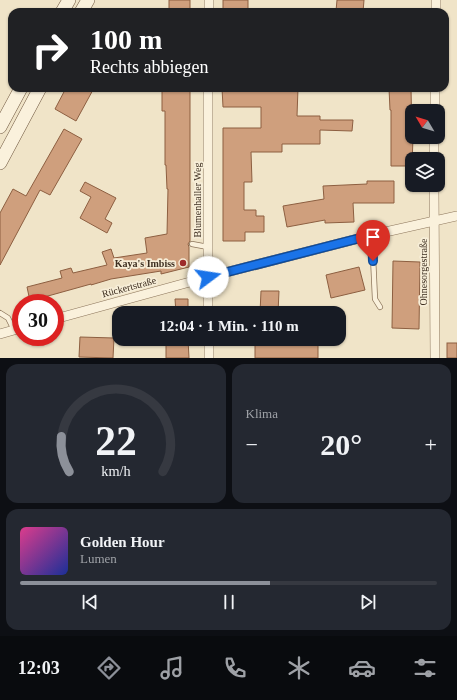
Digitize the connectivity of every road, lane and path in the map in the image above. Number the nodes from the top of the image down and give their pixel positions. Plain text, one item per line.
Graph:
1 (19, 92) edge
2 (38, 92) edge
3 (208, 92) edge
4 (435, 92) edge
5 (435, 104) edge
6 (0, 127) edge
7 (0, 163) edge
8 (434, 192) edge
9 (457, 216) edge
10 (434, 220) junction
11 (372, 235) junction
12 (192, 244) dead end
13 (208, 247) junction
14 (208, 277) junction
15 (208, 306) edge
16 (380, 307) dead end
17 (0, 313) edge
18 (64, 316) edge
19 (12, 322) edge
20 (12, 331) edge
21 (0, 334) edge
22 (209, 346) edge
23 (209, 358) edge
24 (435, 358) edge

1 - 6 main road
2 - 7 main road
3 - 13 street, Blumenhaller Weg
4 - 5 street
8 - 10 street, Ohnesorgestraße
9 - 10 street, Rückertstraße
10 - 11 street, Rückertstraße
10 - 24 street, Ohnesorgestraße
11 - 14 street, Rückertstraße
11 - 16 lane
12 - 13 lane
13 - 14 street, Blumenhaller Weg
14 - 15 street, Blumenhaller Weg
14 - 18 street, Rückertstraße
17 - 19 lane
20 - 21 street
22 - 23 street

